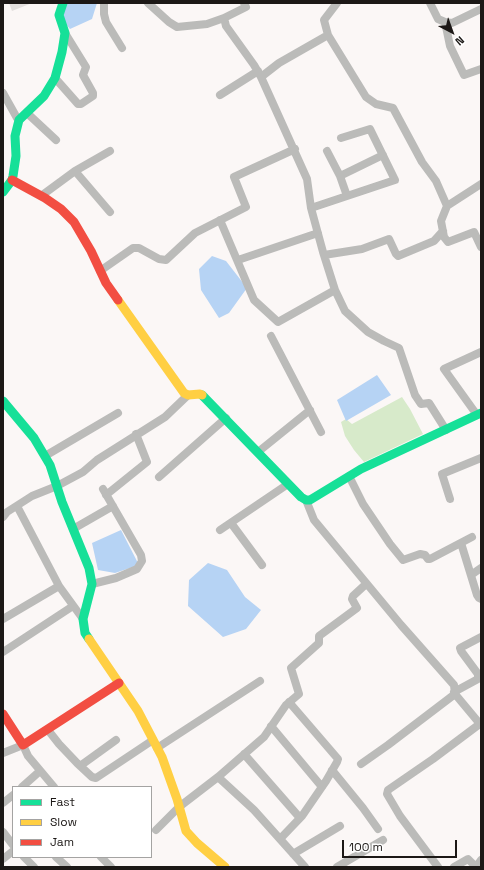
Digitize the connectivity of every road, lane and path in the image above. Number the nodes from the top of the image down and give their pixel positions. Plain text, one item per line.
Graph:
1 (63, 3) edge
2 (104, 3) edge
3 (148, 3) edge
4 (244, 3) edge
5 (337, 3) edge
6 (430, 3) edge
7 (479, 3) edge
8 (481, 8) edge
9 (224, 18) junction
10 (445, 22) junction
11 (65, 33) junction
12 (328, 35) junction
13 (122, 48) dead end
14 (481, 69) edge
15 (259, 74) junction
16 (55, 78) junction
17 (3, 93) edge
18 (220, 95) dead end
19 (27, 113) junction
20 (20, 120) junction
21 (341, 138) dead end
22 (56, 140) dead end
23 (295, 150) junction
24 (110, 151) dead end
25 (327, 151) dead end
26 (383, 155) junction
27 (76, 171) junction
28 (340, 176) junction
29 (12, 180) junction
30 (481, 184) edge
31 (3, 192) edge
32 (42, 196) junction
33 (347, 196) junction
34 (447, 206) junction
35 (311, 208) junction
36 (110, 212) dead end
37 (220, 220) junction
38 (443, 231) junction
39 (318, 232) junction
40 (481, 247) edge
41 (324, 255) junction
42 (238, 260) junction
43 (100, 271) junction
44 (335, 290) junction
45 (271, 336) dead end
46 (481, 352) edge
47 (188, 395) junction
48 (3, 401) edge
49 (310, 410) junction
50 (118, 414) dead end
51 (480, 414) edge
52 (226, 418) junction
53 (446, 430) junction
54 (321, 432) dead end
55 (136, 434) junction
56 (258, 452) junction
57 (45, 456) junction
58 (481, 458) edge
59 (349, 476) junction
60 (159, 477) dead end
61 (288, 484) junction
62 (57, 486) junction
63 (450, 499) dead end
64 (306, 500) junction
65 (17, 506) junction
66 (113, 506) junction
67 (3, 517) edge
68 (231, 523) junction
69 (73, 529) junction
70 (220, 530) dead end
71 (472, 537) dead end
72 (461, 543) junction
73 (262, 565) dead end
74 (481, 568) edge
75 (471, 575) junction
76 (92, 584) junction
77 (366, 584) junction
78 (59, 586) junction
79 (481, 599) edge
80 (73, 606) junction
81 (3, 619) edge
82 (82, 619) junction
83 (481, 637) edge
84 (3, 652) edge
85 (260, 681) dead end
86 (119, 683) junction
87 (454, 693) junction
88 (289, 702) junction
89 (3, 714) edge
90 (481, 724) edge
91 (271, 726) junction
92 (48, 730) junction
93 (116, 740) dead end
94 (155, 744) junction
95 (24, 745) junction
96 (3, 753) edge
97 (244, 754) junction
98 (361, 764) dead end
99 (80, 766) junction
100 (332, 770) junction
101 (40, 771) junction
102 (218, 777) junction
103 (23, 786) edge
104 (53, 786) edge
105 (322, 787) junction
106 (12, 796) edge
107 (3, 803) edge
108 (179, 807) junction
109 (300, 818) junction
110 (340, 826) dead end
111 (378, 829) dead end
112 (156, 830) dead end
113 (3, 832) edge
114 (280, 838) junction
115 (383, 840) dead end
116 (12, 844) edge
117 (12, 852) edge
118 (294, 854) junction
119 (25, 858) edge
120 (57, 858) edge
121 (102, 858) edge
122 (3, 859) edge
123 (481, 860) edge
124 (34, 867) edge
125 (67, 867) edge
126 (111, 867) edge
127 (225, 867) edge
128 (305, 867) edge
129 (337, 867) edge
130 (438, 867) edge
131 (454, 867) edge
132 (476, 867) edge

1 - 11 street
2 - 13 street
3 - 9 street
4 - 9 street
5 - 12 street
6 - 10 street
7 - 8 street
8 - 10 street
9 - 15 street
10 - 14 street
11 - 16 street
11 - 16 street
12 - 15 street
12 - 34 street
15 - 18 street
15 - 23 street
16 - 19 street
17 - 20 street
19 - 20 street
19 - 22 street
20 - 29 street
21 - 26 street
23 - 35 street
23 - 37 street
24 - 27 street
25 - 28 street
26 - 28 street
26 - 33 street
27 - 32 street
27 - 36 street
28 - 33 street
29 - 31 street
29 - 32 street
30 - 34 street
32 - 43 street
33 - 35 street
34 - 38 street
35 - 39 street
37 - 42 street
37 - 43 street
38 - 40 street
38 - 41 street
39 - 41 street
39 - 42 street
41 - 44 street
42 - 44 street
43 - 47 street
44 - 53 street
45 - 49 street
46 - 51 street
47 - 52 street
47 - 55 street
48 - 57 street
49 - 54 street
49 - 56 street
50 - 57 street
51 - 53 street
52 - 56 street
52 - 60 street
53 - 59 street
55 - 62 street
55 - 66 street
56 - 61 street
57 - 62 street
58 - 63 street
59 - 64 street
59 - 72 street
61 - 64 street
61 - 68 street
62 - 65 street
62 - 69 street
64 - 77 street
65 - 67 street
65 - 78 street
66 - 69 street
66 - 76 street
68 - 70 street
68 - 73 street
69 - 76 street
71 - 72 street
72 - 75 street
74 - 75 street
75 - 79 street
76 - 82 street
77 - 87 street
77 - 88 street
78 - 80 street
78 - 81 street
80 - 82 street
80 - 84 street
82 - 86 street
83 - 87 street
85 - 94 street
86 - 92 street
86 - 94 street
87 - 90 street
87 - 98 street
88 - 91 street
88 - 100 street
89 - 95 street
90 - 130 street
91 - 97 street
91 - 105 street
92 - 95 street
92 - 99 street
93 - 99 street
94 - 99 street
94 - 108 street
95 - 96 street
95 - 101 street
97 - 102 street
97 - 109 street
100 - 105 street
100 - 111 street
101 - 103 street
101 - 104 street
102 - 108 street
102 - 114 street
105 - 109 street
106 - 107 street
108 - 112 street
108 - 127 street
109 - 114 street
110 - 118 street
113 - 116 street
114 - 118 street
115 - 129 street
117 - 122 street
118 - 128 street
119 - 124 street
120 - 125 street
121 - 126 street
123 - 132 street
131 - 132 street

